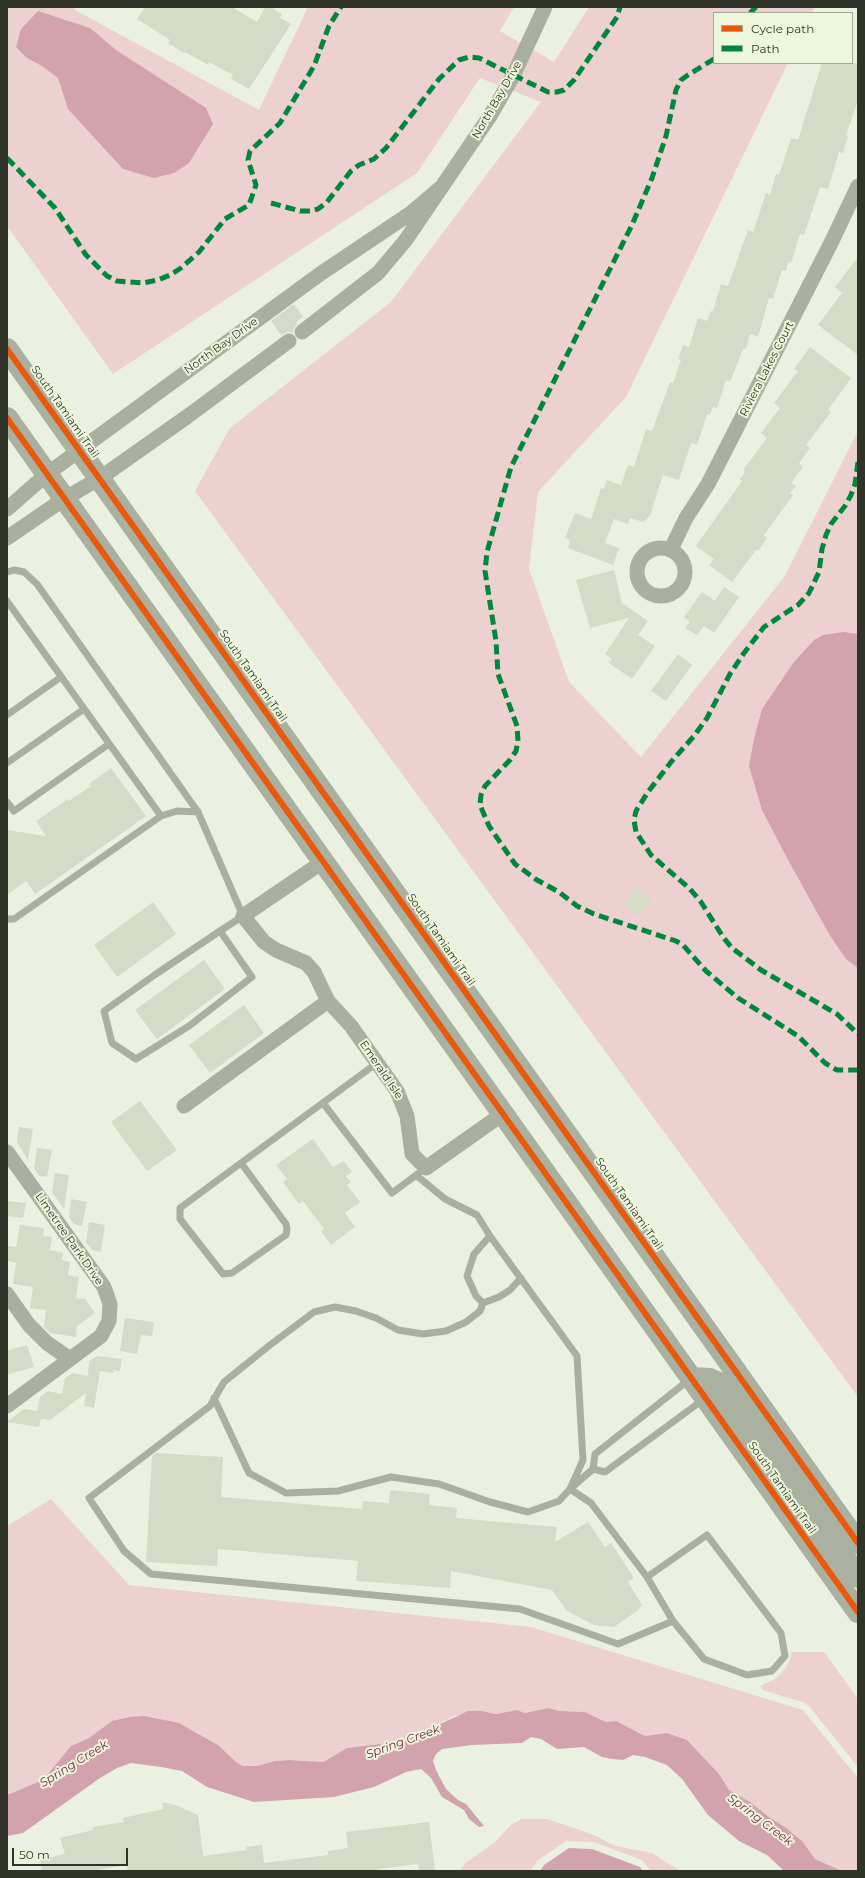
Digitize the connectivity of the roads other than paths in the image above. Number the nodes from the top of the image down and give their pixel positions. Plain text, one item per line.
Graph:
1 (545, 7) edge
2 (858, 186) edge
3 (439, 189) junction
4 (302, 332) dead end
5 (289, 341) dead end
6 (7, 349) edge
7 (7, 418) edge
8 (79, 450) junction
9 (47, 474) junction
10 (100, 478) junction
11 (64, 499) junction
12 (7, 510) edge
13 (7, 538) edge
14 (670, 549) dead end
15 (7, 572) edge
16 (7, 601) edge
17 (61, 676) junction
18 (84, 709) junction
19 (7, 715) edge
20 (109, 744) junction
21 (7, 763) edge
22 (7, 802) edge
23 (198, 812) junction
24 (161, 816) junction
25 (324, 861) junction
26 (243, 916) junction
27 (7, 919) edge
28 (220, 931) junction
29 (328, 1001) junction
30 (377, 1063) junction
31 (323, 1103) junction
32 (184, 1106) dead end
33 (504, 1113) junction
34 (7, 1152) edge
35 (241, 1163) junction
36 (421, 1172) junction
37 (490, 1236) junction
38 (521, 1278) junction
39 (7, 1294) edge
40 (483, 1303) junction
41 (70, 1359) junction
42 (692, 1378) junction
43 (214, 1398) junction
44 (706, 1398) junction
45 (7, 1406) edge
46 (593, 1469) junction
47 (570, 1489) junction
48 (858, 1543) edge
49 (647, 1577) junction
50 (858, 1577) edge
51 (858, 1612) edge
52 (673, 1621) junction

1 - 3 street, North Bay Drive
2 - 14 street, Riviera Lakes Court
3 - 4 street, North Bay Drive
3 - 8 street, North Bay Drive
5 - 10 street
6 - 8 main road, South Tamiami Trail
7 - 9 main road, South Tamiami Trail
8 - 9 street, North Bay Drive
8 - 10 main road, South Tamiami Trail
9 - 11 main road, South Tamiami Trail
9 - 12 street, North Bay Drive
10 - 11 street
10 - 48 main road, South Tamiami Trail
11 - 13 street
11 - 25 main road, South Tamiami Trail
15 - 23 lane
16 - 17 lane
17 - 18 lane
17 - 19 lane
18 - 20 lane
18 - 21 lane
20 - 22 lane
20 - 24 lane
23 - 24 lane
23 - 26 lane
24 - 27 lane
25 - 26 street
25 - 33 main road, South Tamiami Trail
26 - 28 lane
26 - 29 street, Emerald Isle
28 - 28 lane
29 - 30 street, Emerald Isle
29 - 32 street
30 - 31 lane
30 - 36 street, Emerald Isle
31 - 35 lane
31 - 36 lane
33 - 36 street
33 - 42 main road, South Tamiami Trail
34 - 41 street, Limetree Park Drive
35 - 35 lane
36 - 37 lane
37 - 38 lane
37 - 40 lane
38 - 40 lane
38 - 47 lane
39 - 41 street
40 - 43 lane
41 - 45 street, Limetree Park Drive
42 - 44 main road, South Tamiami Trail
42 - 46 lane
42 - 50 main road
43 - 47 lane
43 - 52 lane
44 - 46 lane
44 - 51 main road, South Tamiami Trail
46 - 47 lane
47 - 49 lane
49 - 52 lane
49 - 52 lane

